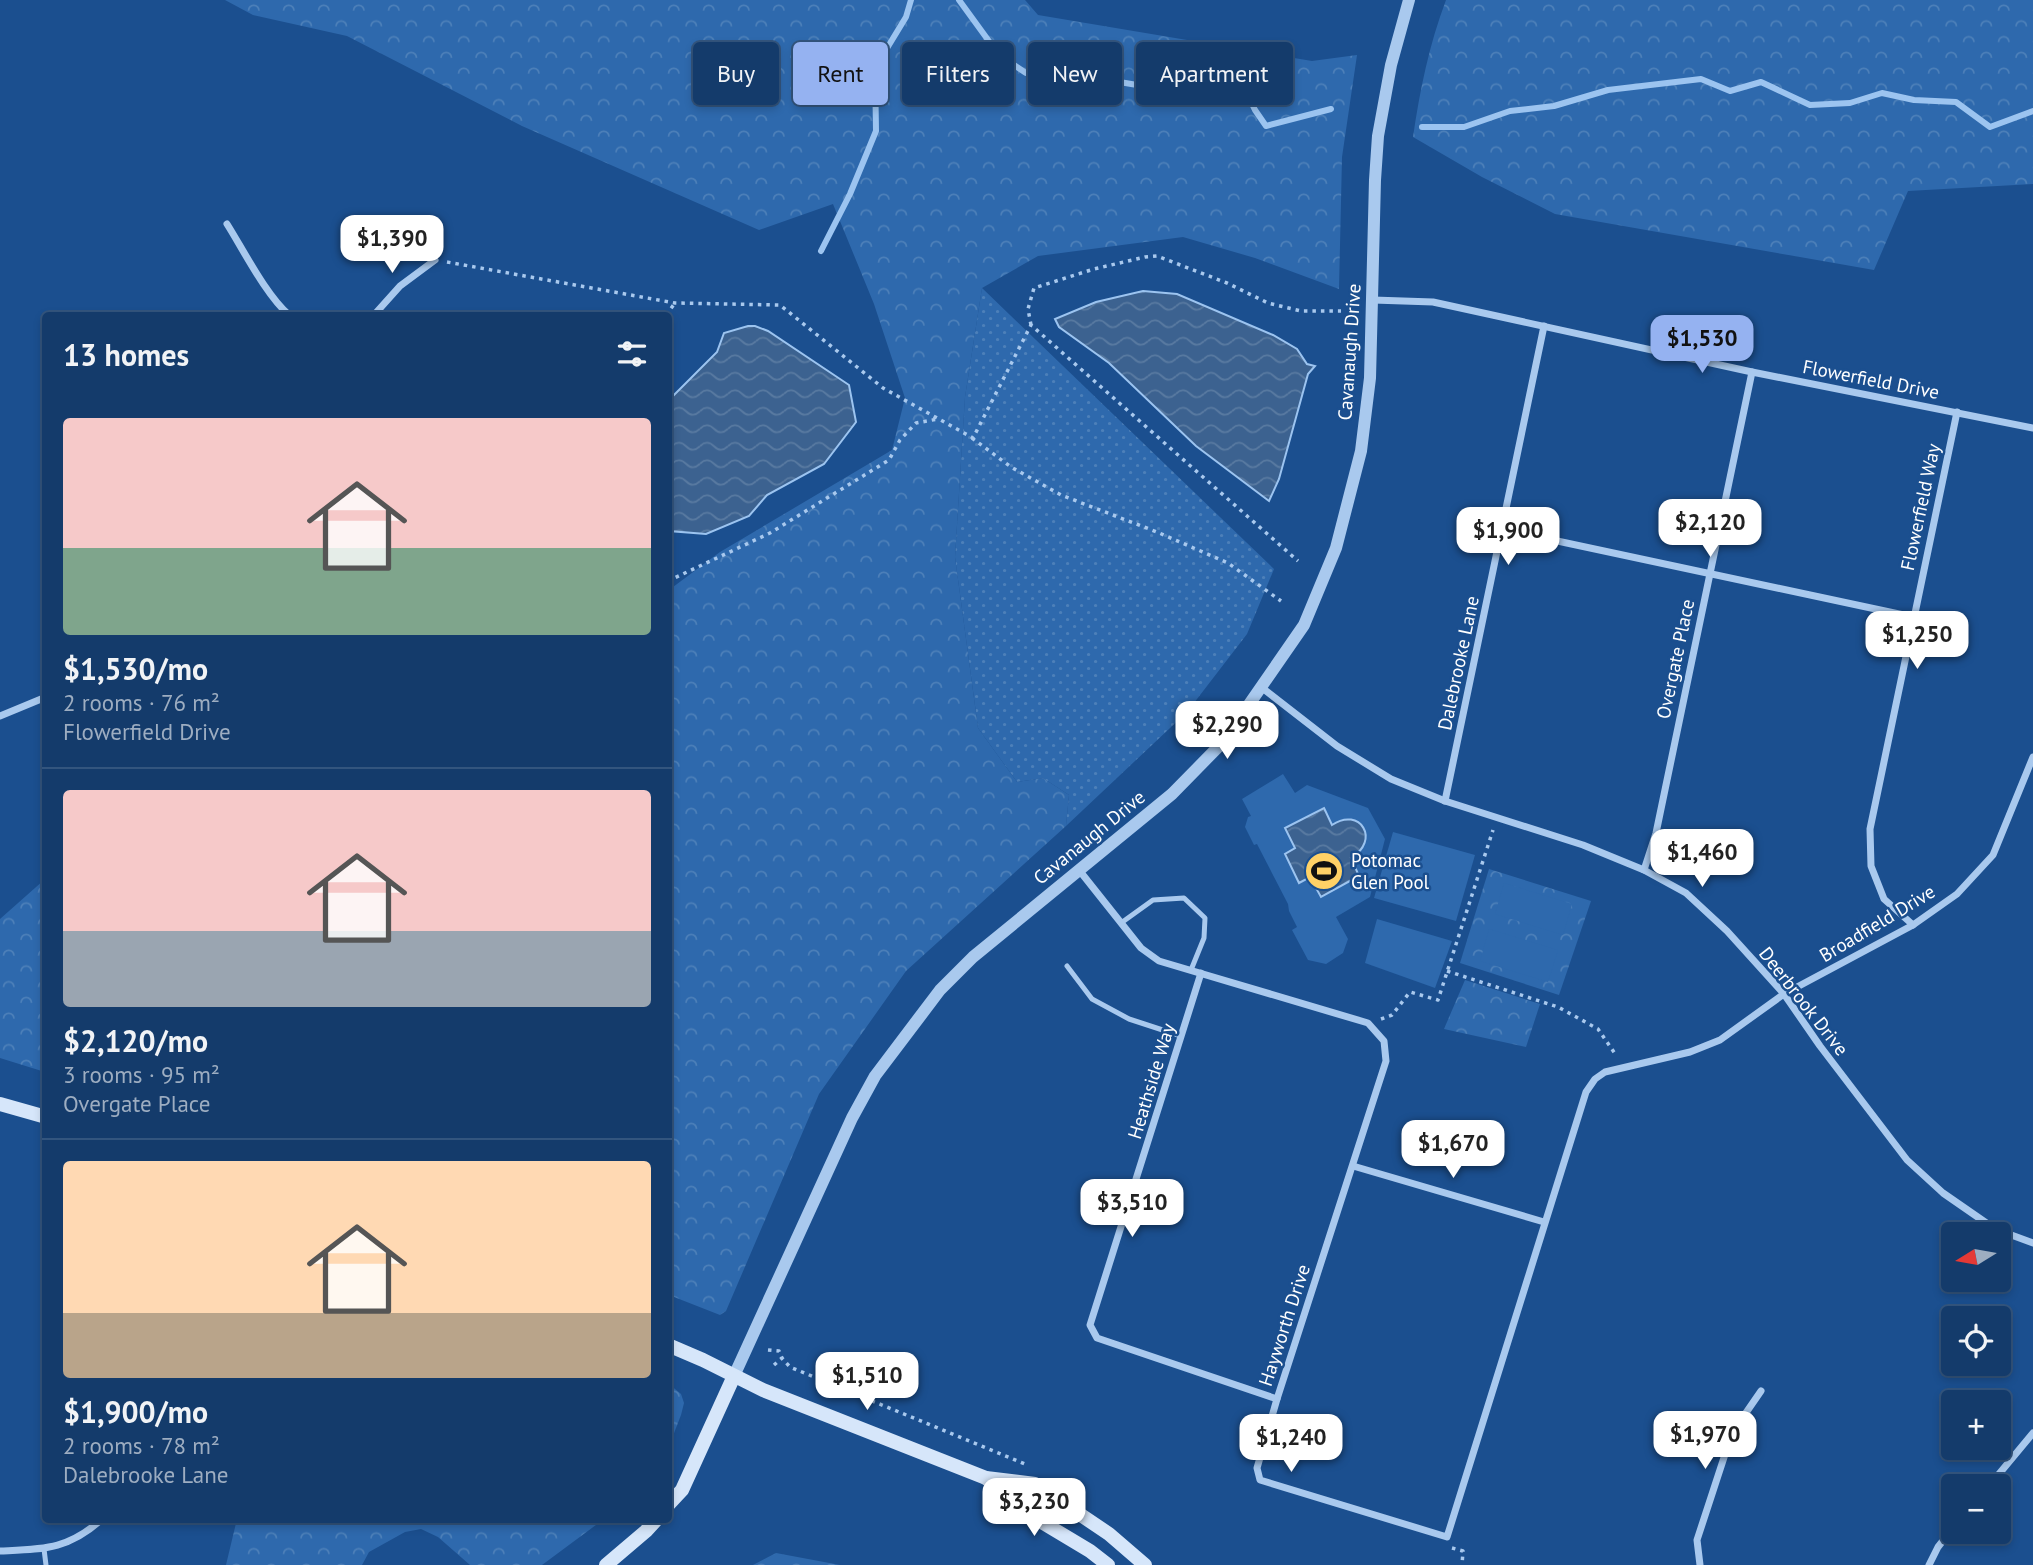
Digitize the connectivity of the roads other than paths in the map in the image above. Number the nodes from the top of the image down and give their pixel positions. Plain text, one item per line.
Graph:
1 (1409, 0) edge
2 (226, 224) dead end
3 (435, 260) road end
4 (1373, 300) junction
5 (286, 312) edge
6 (377, 312) edge
7 (1544, 326) junction
8 (1752, 372) junction
9 (1957, 412) junction
10 (2033, 428) edge
11 (1501, 529) junction
12 (1709, 573) junction
13 (1913, 617) junction
14 (1261, 687) junction
15 (42, 699) edge
16 (0, 716) edge
17 (2033, 757) edge
18 (2031, 768) edge
19 (1446, 801) junction
20 (1079, 870) junction
21 (1644, 870) junction
22 (1121, 923) junction
23 (1913, 925) junction
24 (1068, 966) dead end
25 (1191, 970) junction
26 (1201, 973) junction
27 (1784, 994) junction
28 (1181, 1036) junction
29 (0, 1104) edge
30 (42, 1116) edge
31 (1353, 1166) junction
32 (1544, 1222) junction
33 (2033, 1243) edge
34 (672, 1347) edge
35 (734, 1376) junction
36 (1761, 1391) dead end
37 (1277, 1399) junction
38 (2033, 1433) edge
39 (1999, 1474) edge
40 (986, 1478) junction
41 (672, 1501) edge
42 (97, 1523) edge
43 (653, 1523) edge
44 (1941, 1542) edge
45 (44, 1549) junction
46 (0, 1551) edge
47 (46, 1565) edge
48 (606, 1565) edge
49 (1108, 1565) edge
50 (1145, 1565) edge
51 (1700, 1565) edge
52 (1929, 1565) edge

1 - 4 street, Cavanaugh Drive
2 - 5 street
3 - 6 street
4 - 7 street, Flowerfield Drive
4 - 14 street, Cavanaugh Drive
7 - 8 street, Flowerfield Drive
7 - 11 street, Dalebrooke Lane
8 - 9 street, Flowerfield Drive
8 - 12 street, Overgate Place
9 - 10 street, Flowerfield Drive
9 - 13 street, Flowerfield Way
11 - 12 street
11 - 19 street, Dalebrooke Lane
12 - 13 street
12 - 21 street, Overgate Place
13 - 23 street, Flowerfield Way
14 - 19 street, Deerbrook Drive
14 - 20 street, Cavanaugh Drive
15 - 16 street
17 - 18 street, Broadfield Drive
18 - 23 street, Broadfield Drive
19 - 21 street, Deerbrook Drive
20 - 22 street
20 - 35 street, Cavanaugh Drive
21 - 27 street, Deerbrook Drive
22 - 25 street
22 - 25 lane
23 - 27 street, Broadfield Drive
24 - 28 lane
25 - 26 street
26 - 28 street, Heathside Way
26 - 31 street, Hayworth Drive
27 - 32 street, Hayworth Drive
27 - 33 street, Deerbrook Drive
28 - 37 street, Heathside Way
29 - 30 main road
31 - 32 street
31 - 37 street, Hayworth Drive
32 - 37 street, Hayworth Drive
34 - 35 main road
35 - 40 main road
35 - 41 main road
36 - 51 street
38 - 39 street
40 - 49 main road
40 - 50 main road
42 - 45 street
43 - 48 main road
44 - 52 street
45 - 46 street
45 - 47 lane

